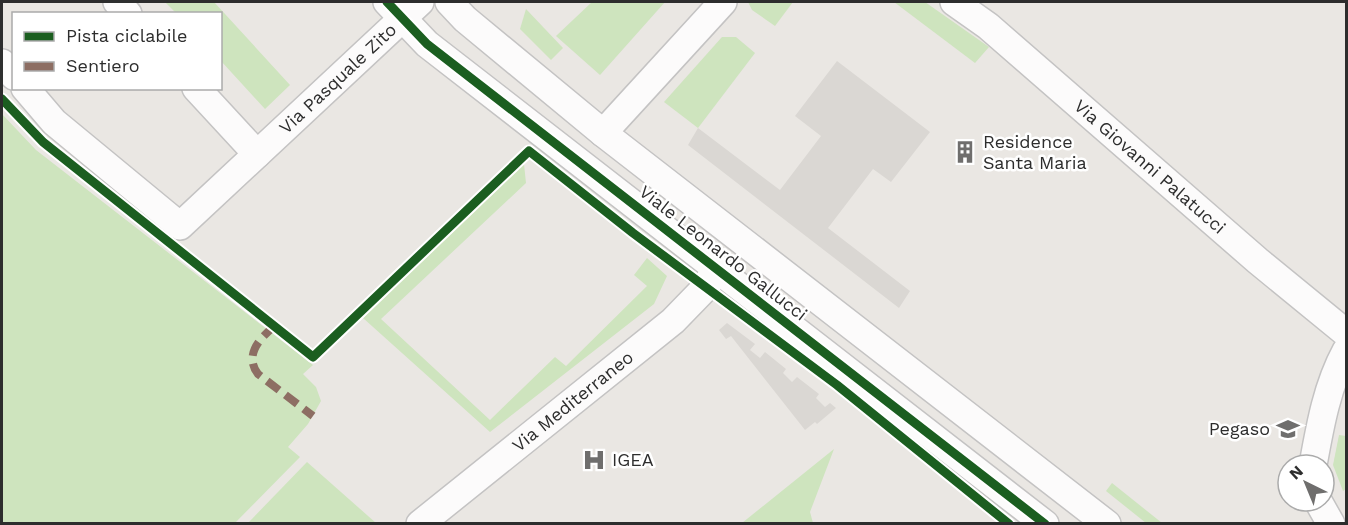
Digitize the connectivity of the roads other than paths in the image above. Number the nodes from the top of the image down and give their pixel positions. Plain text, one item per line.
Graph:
1 (448, 2) edge
2 (723, 2) edge
3 (954, 2) edge
4 (403, 7) edge
5 (27, 90) edge
6 (198, 90) edge
7 (603, 133) junction
8 (257, 154) junction
9 (715, 267) junction
10 (1347, 333) edge
11 (1347, 351) edge
12 (1315, 453) edge
13 (420, 524) edge
14 (1045, 524) edge
15 (1107, 524) edge

1 - 7 street, Viale Leonardo Gallucci
2 - 7 street
3 - 10 street, Via Giovanni Palatucci
4 - 8 street, Via Pasquale Zito
4 - 9 street, Viale Leonardo Gallucci
5 - 8 street, Via Pasquale Zito
6 - 8 street
7 - 15 street, Viale Leonardo Gallucci
9 - 13 street, Via Mediterraneo
9 - 14 street, Viale Leonardo Gallucci
11 - 12 street

